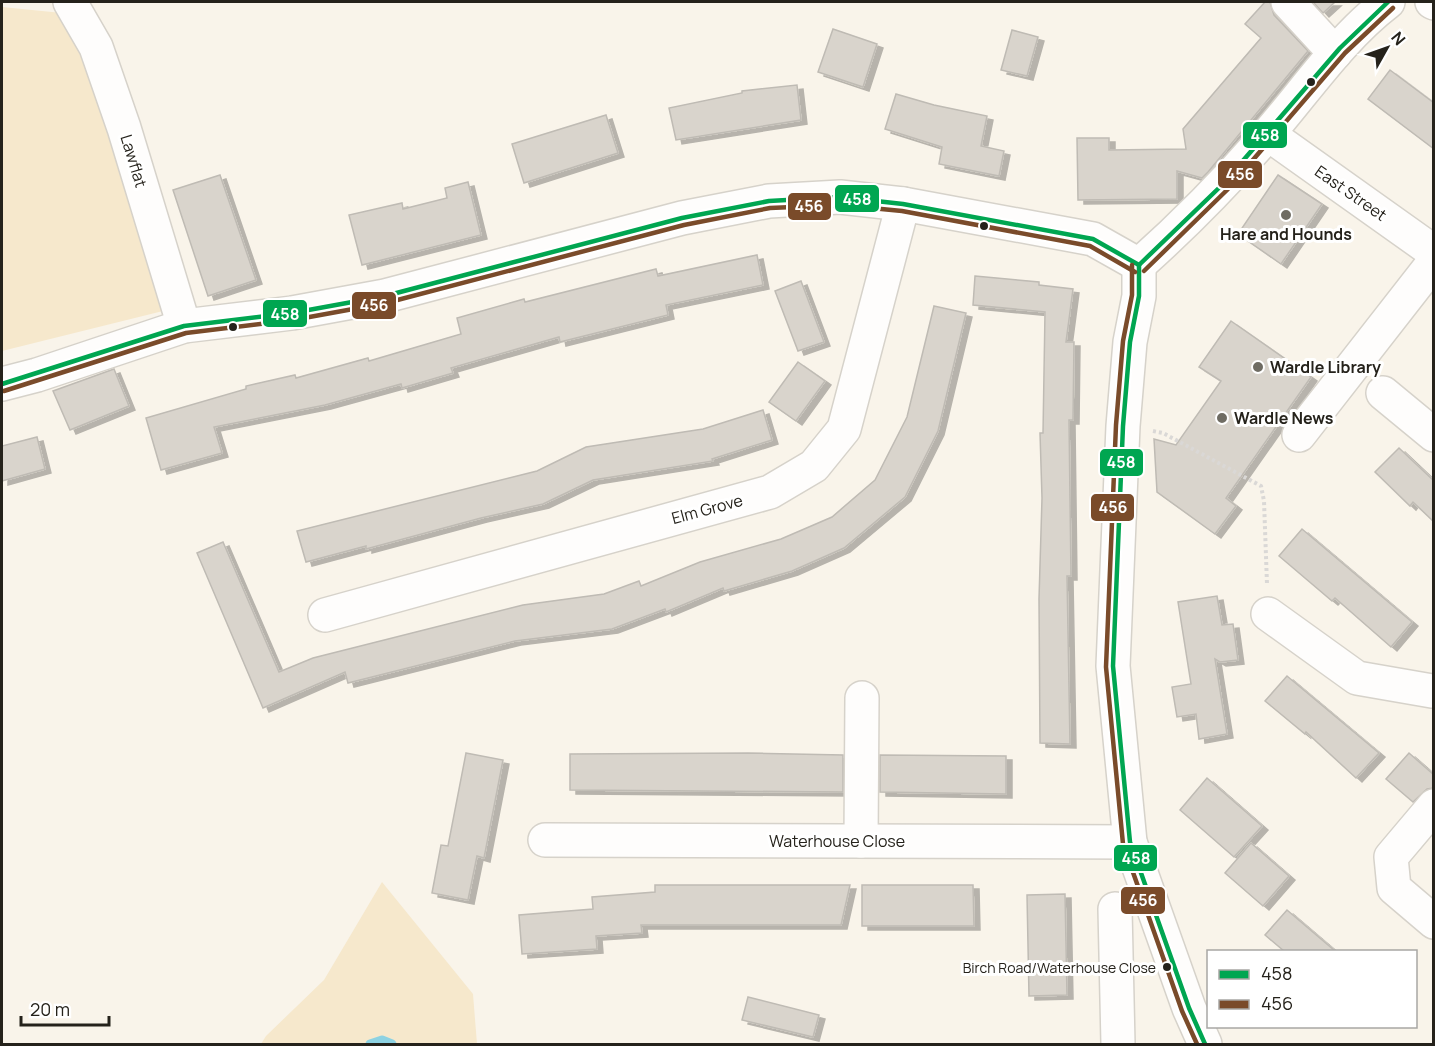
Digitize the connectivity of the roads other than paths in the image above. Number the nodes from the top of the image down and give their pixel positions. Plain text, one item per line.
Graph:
1 (70, 2) edge
2 (1288, 2) edge
3 (1388, 2) edge
4 (1335, 54) junction
5 (1268, 134) junction
6 (903, 204) junction
7 (1434, 252) edge
8 (1434, 262) edge
9 (1139, 265) junction
10 (192, 325) junction
11 (2, 384) edge
12 (1383, 393) dead end
13 (1299, 435) dead end
14 (1434, 435) edge
15 (1268, 614) road end
16 (325, 615) dead end
17 (1433, 691) edge
18 (862, 698) dead end
19 (1434, 806) edge
20 (544, 840) dead end
21 (861, 841) junction
22 (1130, 842) junction
23 (1115, 909) dead end
24 (1434, 922) edge
25 (1118, 1044) edge
26 (1205, 1044) edge

1 - 10 street, Lawflat
2 - 4 street
3 - 4 street
4 - 5 street
5 - 7 street, East Street
5 - 9 street
6 - 9 street
6 - 10 street
6 - 16 street, Elm Grove
8 - 13 street
9 - 22 street
10 - 11 street
12 - 14 street
15 - 17 street
18 - 21 street
19 - 24 street
20 - 21 street, Waterhouse Close
21 - 22 street, Waterhouse Close
22 - 26 street
23 - 25 street

